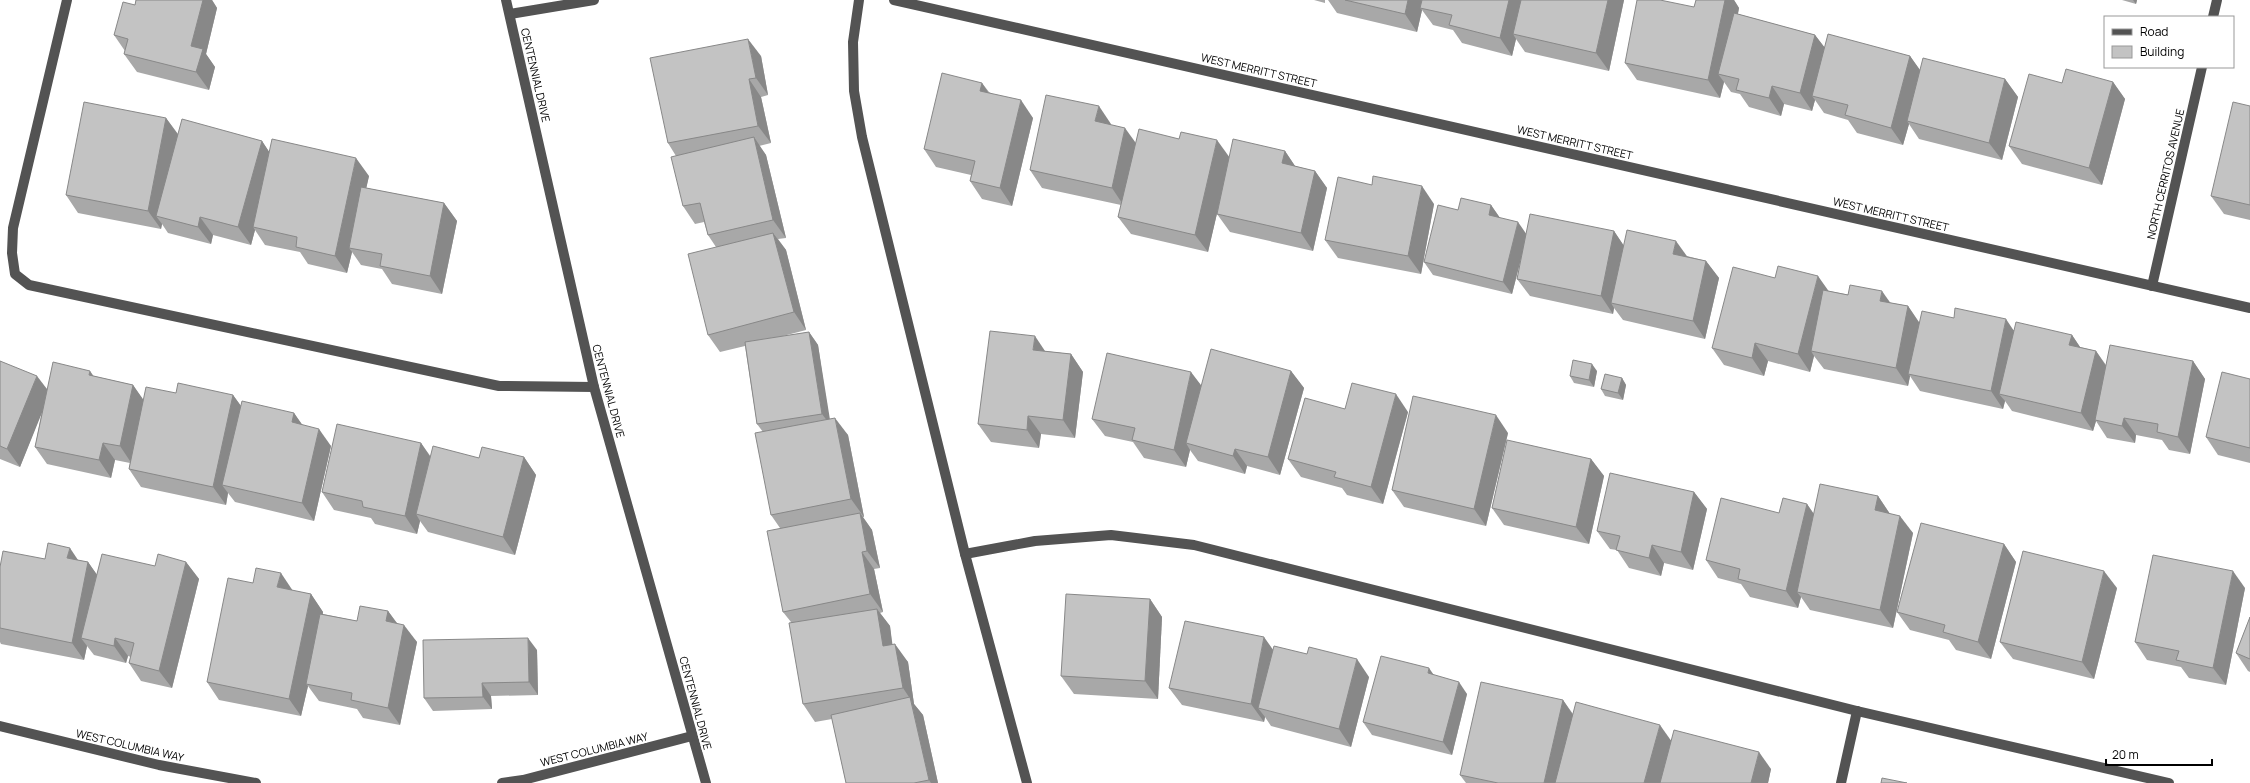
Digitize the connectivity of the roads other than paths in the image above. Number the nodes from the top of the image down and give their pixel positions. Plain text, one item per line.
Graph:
1 (67, 0) edge
2 (506, 0) edge
3 (594, 0) edge
4 (859, 0) edge
5 (894, 0) edge
6 (2217, 0) edge
7 (510, 14) junction
8 (2213, 16) edge
9 (2202, 68) edge
10 (2152, 286) junction
11 (2250, 308) edge
12 (594, 387) junction
13 (965, 554) junction
14 (1857, 711) junction
15 (0, 726) edge
16 (692, 736) junction
17 (256, 783) edge
18 (502, 783) edge
19 (706, 783) edge
20 (1027, 783) edge
21 (1841, 783) edge
22 (2169, 783) edge

1 - 12 street
2 - 7 street, CENTENNIAL DRIVE
3 - 7 street
4 - 13 street
5 - 10 street, WEST MERRITT STREET
6 - 8 street
7 - 12 street, CENTENNIAL DRIVE
9 - 10 street, NORTH CERRITOS AVENUE
10 - 11 street, WEST MERRITT STREET
12 - 16 street, CENTENNIAL DRIVE
13 - 14 street
13 - 20 street
14 - 21 street
14 - 22 street
15 - 17 street, WEST COLUMBIA WAY
16 - 18 street, WEST COLUMBIA WAY
16 - 19 street, CENTENNIAL DRIVE

